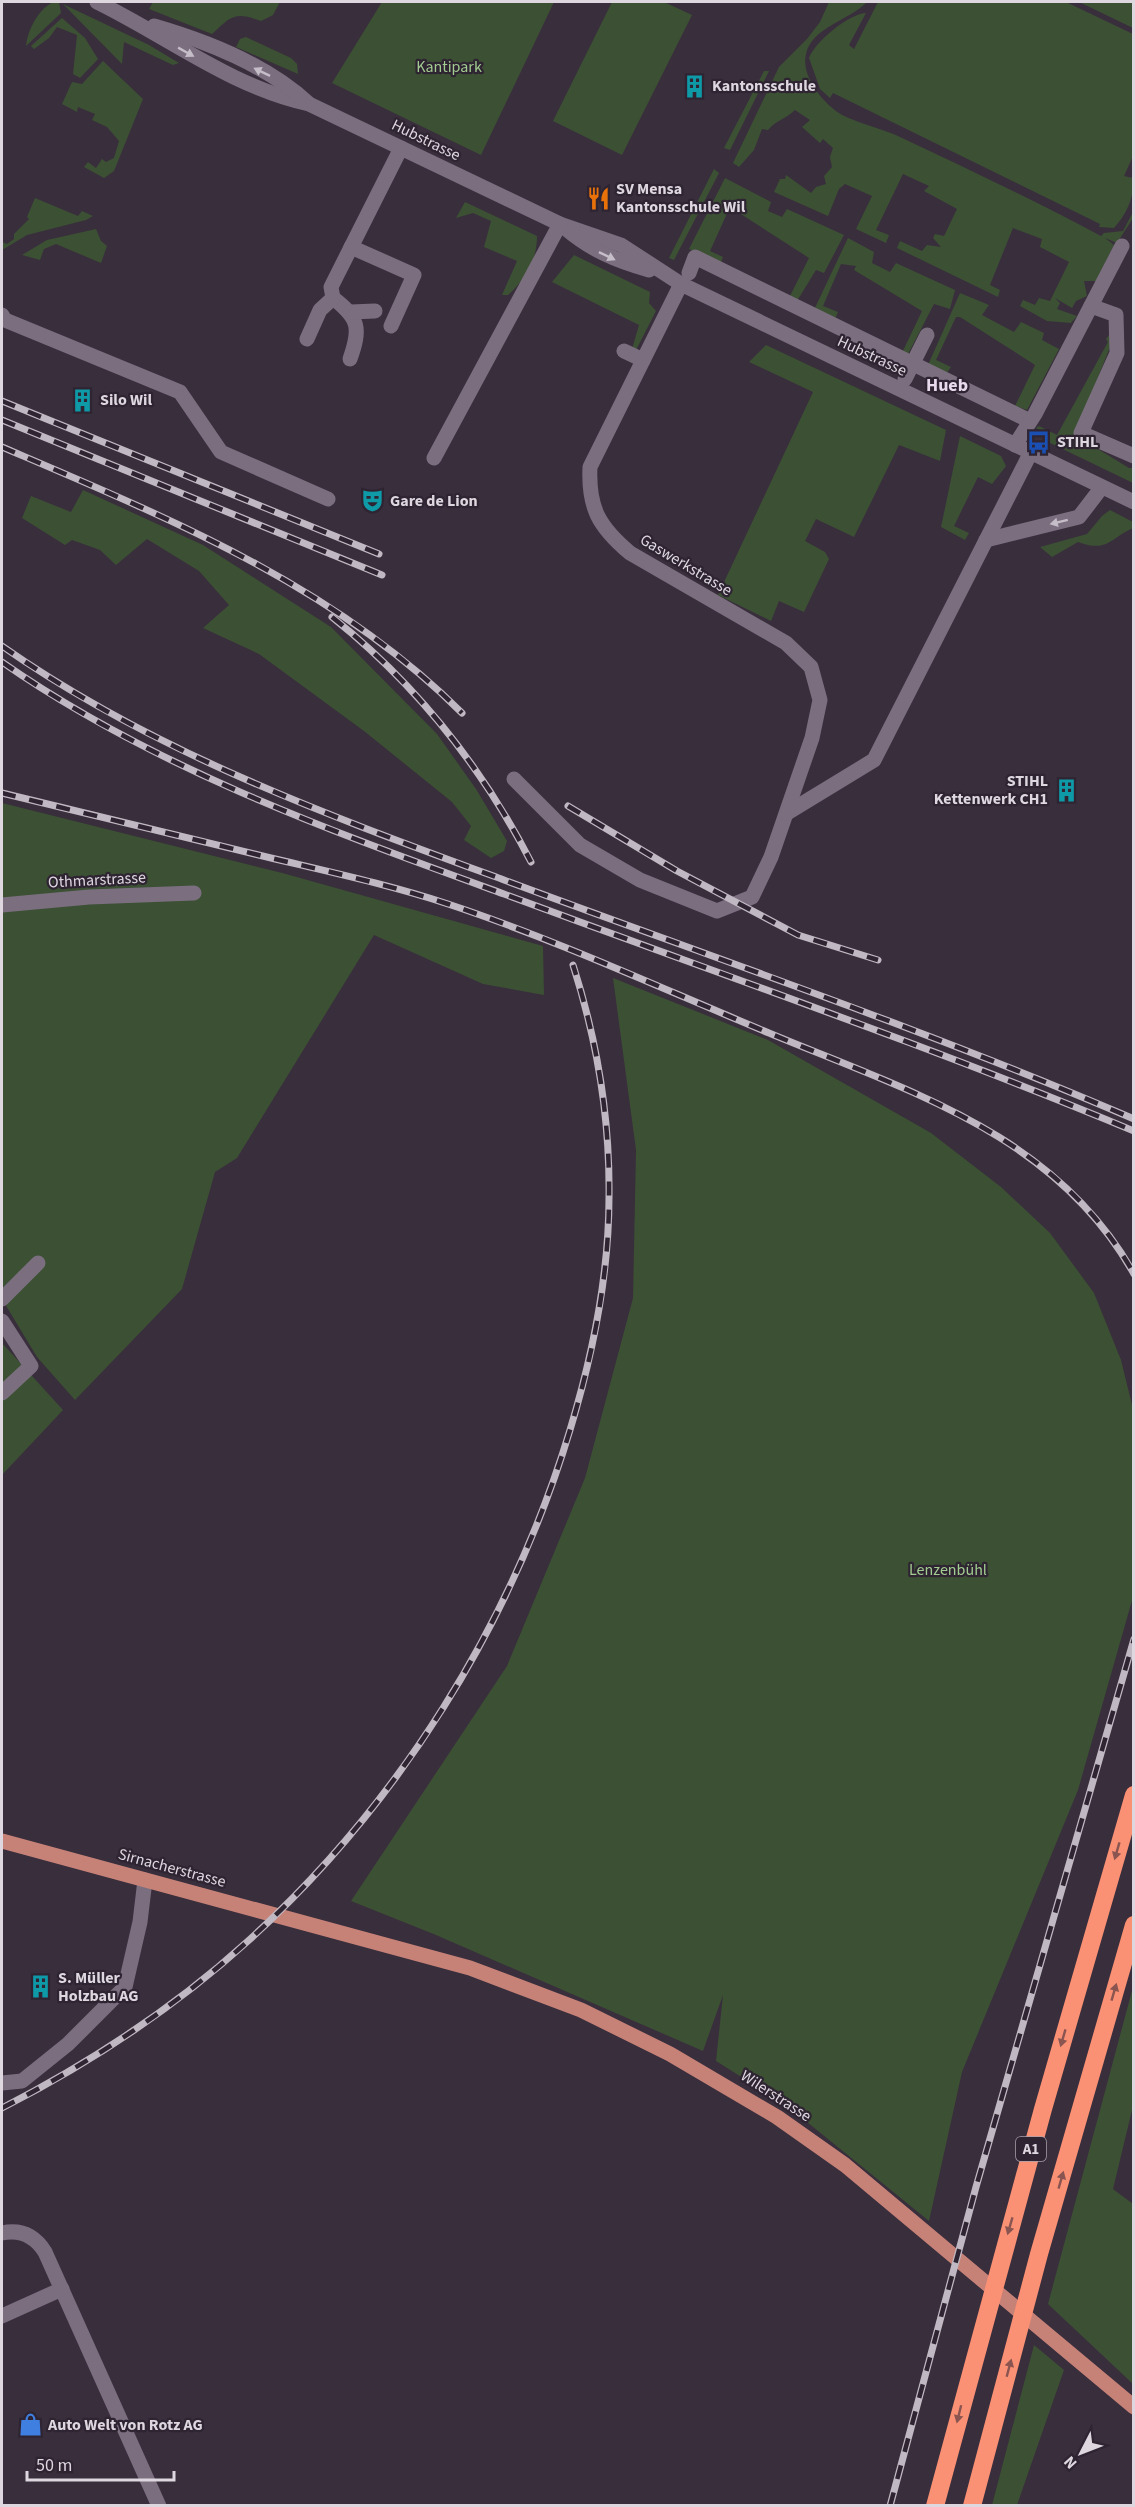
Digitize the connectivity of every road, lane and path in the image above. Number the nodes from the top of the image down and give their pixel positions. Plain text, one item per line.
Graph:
1 (97, 2) edge
2 (401, 148) junction
3 (560, 224) junction
4 (1122, 246) dead end
5 (351, 247) junction
6 (685, 279) junction
7 (333, 298) junction
8 (1091, 306) junction
9 (375, 311) dead end
10 (351, 312) junction
11 (2, 315) edge
12 (391, 326) dead end
13 (927, 335) dead end
14 (307, 339) dead end
15 (624, 351) dead end
16 (350, 359) dead end
17 (643, 360) junction
18 (913, 364) junction
19 (905, 379) dead end
20 (1030, 421) junction
21 (1016, 445) junction
22 (1031, 452) junction
23 (1134, 456) edge
24 (435, 458) dead end
25 (1102, 487) junction
26 (328, 499) dead end
27 (1134, 502) edge
28 (986, 540) junction
29 (514, 779) dead end
30 (787, 813) junction
31 (194, 893) dead end
32 (2, 905) edge
33 (38, 1263) dead end
34 (2, 1299) edge
35 (2, 1321) edge
36 (2, 1393) edge
37 (1134, 1795) edge
38 (2, 1841) edge
39 (145, 1880) junction
40 (1134, 1925) edge
41 (328, 1928) joint
42 (2, 2083) edge
43 (2, 2233) edge
44 (62, 2289) junction
45 (5, 2309) edge
46 (1134, 2407) edge
47 (159, 2505) edge
48 (935, 2505) edge
49 (972, 2505) edge

1 - 2 street, Hubstrasse
2 - 3 street, Hubstrasse
2 - 5 street
3 - 6 street, Hubstrasse
3 - 24 street
4 - 8 street
5 - 7 street
5 - 12 street
6 - 17 street, Gaswerkstrasse
6 - 18 street
6 - 21 street, Hubstrasse
7 - 10 street
7 - 14 street
8 - 20 street
8 - 23 street
9 - 10 street
10 - 16 street
11 - 26 street
13 - 18 street
15 - 17 street
17 - 30 street, Gaswerkstrasse
18 - 19 street
18 - 20 street
20 - 21 street
21 - 22 street, Hubstrasse
22 - 25 street, Hubstrasse
22 - 28 street
25 - 27 street, Hubstrasse
25 -> 28 street
28 - 30 street
29 - 30 street, Gaswerkstrasse
31 - 32 street, Othmarstrasse
33 - 34 street
35 - 36 street
37 -> 48 highway, A1
38 - 39 main road, Sirnacherstrasse
39 - 41 main road, Sirnacherstrasse
39 - 42 street
49 -> 40 highway, A1
41 - 46 main road, Wilerstrasse
43 - 44 street
44 - 45 street
44 - 47 street

